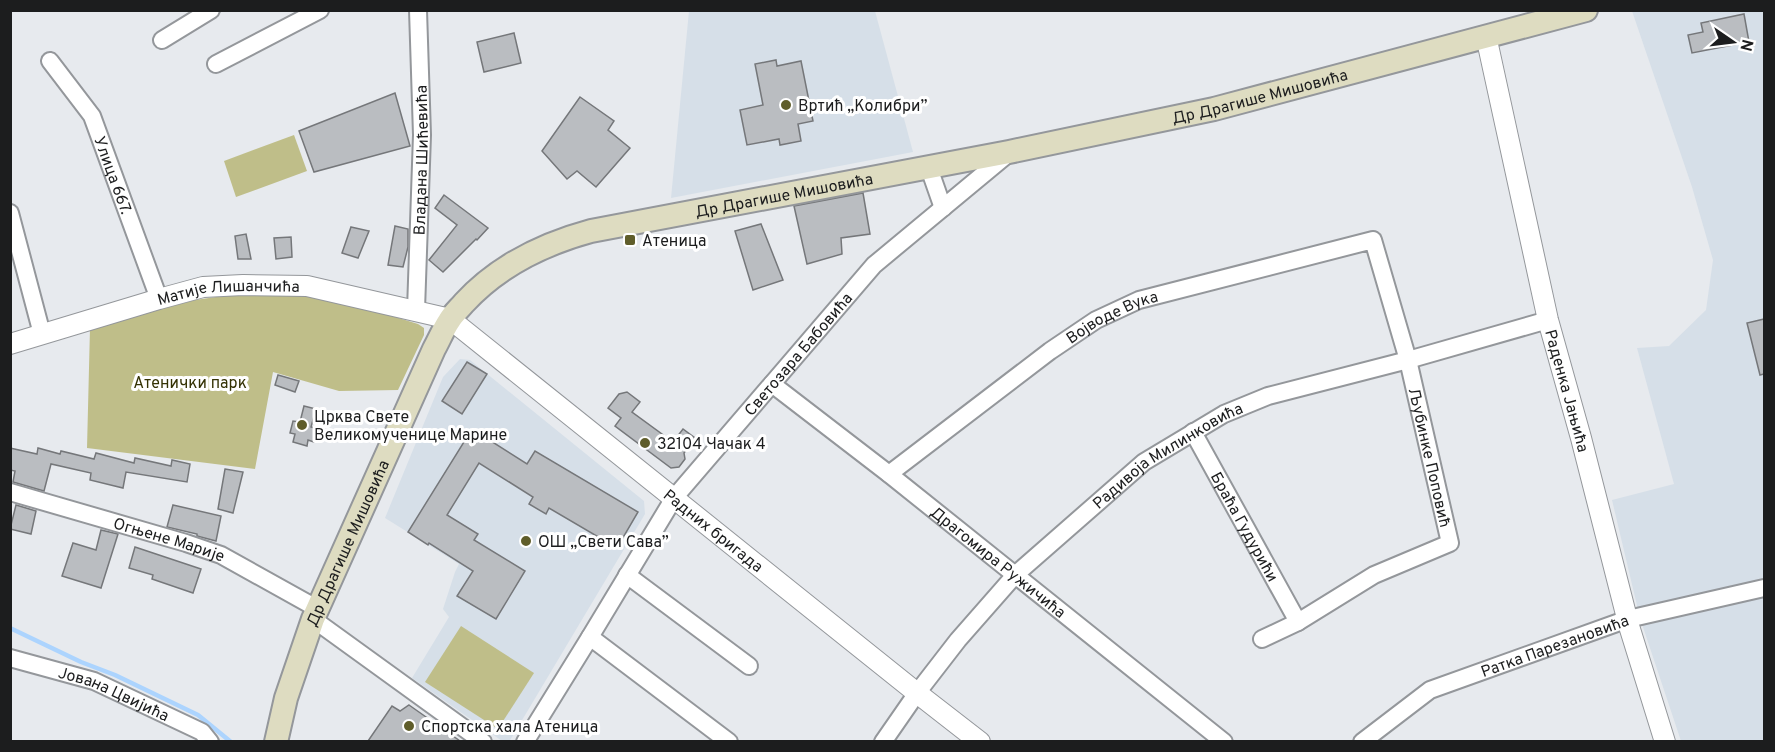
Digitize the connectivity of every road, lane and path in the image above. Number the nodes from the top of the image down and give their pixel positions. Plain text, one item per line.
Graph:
1 (211, 10) edge
2 (320, 10) edge
3 (418, 10) edge
4 (1586, 10) edge
5 (1486, 36) junction
6 (162, 40) dead end
7 (50, 61) dead end
8 (216, 64) dead end
9 (1009, 152) junction
10 (929, 168) junction
11 (943, 208) junction
12 (10, 213) edge
13 (1373, 240) joint
14 (159, 299) junction
15 (416, 310) junction
16 (450, 319) junction
17 (1548, 320) junction
18 (42, 334) junction
19 (10, 344) edge
20 (1408, 360) junction
21 (772, 384) junction
22 (1193, 432) junction
23 (889, 474) junction
24 (10, 492) edge
25 (674, 498) junction
26 (627, 575) junction
27 (1015, 575) junction
28 (1764, 588) edge
29 (316, 614) junction
30 (1628, 619) junction
31 (1298, 622) junction
32 (590, 637) junction
33 (1262, 639) dead end
34 (10, 658) edge
35 (748, 666) dead end
36 (917, 693) junction
37 (210, 741) edge
38 (276, 741) edge
39 (483, 741) edge
40 (525, 741) edge
41 (729, 741) edge
42 (883, 741) edge
43 (980, 741) edge
44 (1224, 741) edge
45 (1362, 741) edge
46 (1665, 741) edge

1 - 6 street
2 - 8 street
3 - 15 street, Владана Шићевића
4 - 5 main road, Др Драгише Мишовића
5 - 9 main road, Др Драгише Мишовића
5 - 17 street, Раденка Јањића
7 - 14 street, Улица 667.
9 - 10 main road, Др Драгише Мишовића
9 - 11 street, Светозара Бабовића
10 - 11 street
10 - 16 main road, Др Драгише Мишовића
11 - 21 street, Светозара Бабовића
12 - 18 street
13 - 20 street, Љубинке Поповић
13 - 23 street, Војводе Вука
14 - 15 street, Матије Лишанчића
14 - 18 street, Матије Лишанчића
15 - 16 street, Матије Лишанчића
16 - 25 street, Радних бригада
16 - 29 main road, Др Драгише Мишовића
17 - 20 street, Радивоја Милинковића
17 - 30 street, Раденка Јањића
18 - 19 street, Матије Лишанчића
20 - 22 street, Радивоја Милинковића
20 - 31 street, Љубинке Поповић
21 - 23 street, Драгомира Ружичића
21 - 25 street, Светозара Бабовића
22 - 27 street, Радивоја Милинковића
22 - 31 street, Браћа Гудурићи
23 - 27 street, Драгомира Ружичића
24 - 29 street, Огњене Марије
25 - 26 street, Светозара Бабовића
25 - 36 street, Радних бригада
26 - 32 street, Светозара Бабовића
26 - 35 street
27 - 36 street, Радивоја Милинковића
27 - 44 street, Драгомира Ружичића
28 - 30 street, Ратка Парезановића
29 - 38 main road, Др Драгише Мишовића
29 - 39 street, Огњене Марије
30 - 45 street, Ратка Парезановића
30 - 46 street, Раденка Јањића
31 - 33 street, Љубинке Поповић
32 - 40 street, Светозара Бабовића
32 - 41 street
34 - 37 street, Јована Цвијића
36 - 42 street, Радивоја Милинковића
36 - 43 street, Радних бригада

